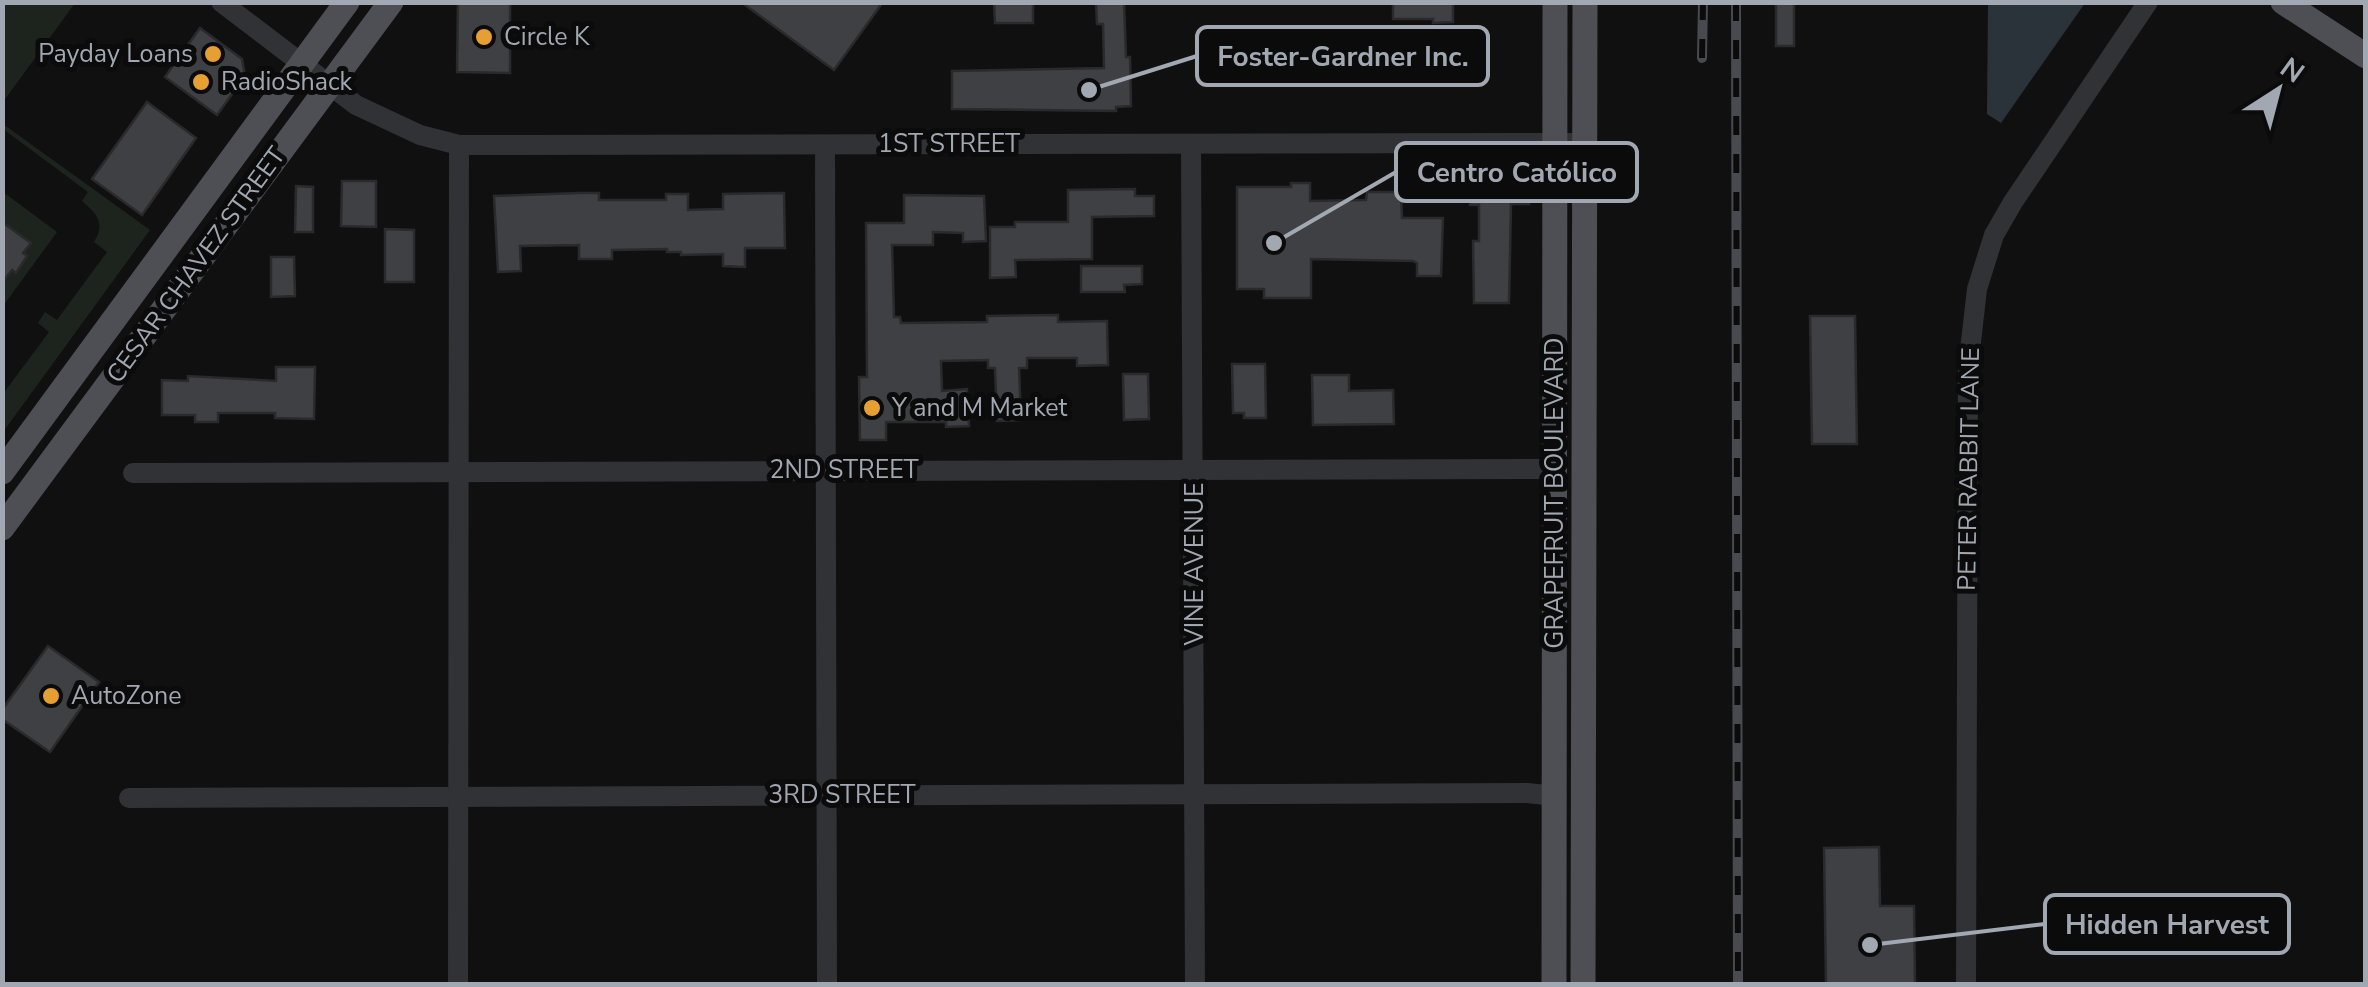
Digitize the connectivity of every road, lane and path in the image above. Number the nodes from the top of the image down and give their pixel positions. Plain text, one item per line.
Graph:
1 (221, 2) edge
2 (347, 2) edge
3 (391, 2) edge
4 (1555, 2) edge
5 (1584, 2) edge
6 (2148, 2) edge
7 (2282, 2) edge
8 (2366, 56) edge
9 (302, 62) junction
10 (330, 82) junction
11 (1553, 142) junction
12 (1584, 143) junction
13 (825, 144) junction
14 (1191, 144) junction
15 (459, 145) junction
16 (1195, 469) junction
17 (1554, 469) junction
18 (458, 470) junction
19 (827, 470) junction
20 (2, 472) edge
21 (133, 473) dead end
22 (2, 528) edge
23 (1194, 794) junction
24 (456, 795) junction
25 (827, 795) junction
26 (1556, 796) junction
27 (129, 798) dead end
28 (458, 984) edge
29 (827, 984) edge
30 (1194, 984) edge
31 (1554, 984) edge
32 (1583, 984) edge
33 (1966, 984) edge

1 - 9 street, 1ST STREET
2 - 9 main road, CESAR CHAVEZ STREET
3 - 10 main road, CESAR CHAVEZ STREET
4 - 11 main road, GRAPEFRUIT BOULEVARD
5 - 12 main road, GRAPEFRUIT BOULEVARD
6 - 33 street, PETER RABBIT LANE
7 - 8 main road
9 - 10 street, 1ST STREET
9 - 20 main road, CESAR CHAVEZ STREET
10 - 15 street, 1ST STREET
10 - 22 main road, CESAR CHAVEZ STREET
11 - 12 street, 1ST STREET
11 - 14 street, 1ST STREET
11 - 17 main road, GRAPEFRUIT BOULEVARD
12 - 32 main road, GRAPEFRUIT BOULEVARD
13 - 14 street, 1ST STREET
13 - 15 street, 1ST STREET
13 - 19 street
14 - 16 street, VINE AVENUE
15 - 18 street
16 - 17 street, 2ND STREET
16 - 19 street, 2ND STREET
16 - 23 street, VINE AVENUE
17 - 26 main road, GRAPEFRUIT BOULEVARD
18 - 19 street, 2ND STREET
18 - 21 street, 2ND STREET
18 - 24 street
19 - 25 street
23 - 25 street, 3RD STREET
23 - 26 street, 3RD STREET
23 - 30 street, VINE AVENUE
24 - 25 street, 3RD STREET
24 - 27 street, 3RD STREET
24 - 28 street
25 - 29 street
26 - 31 main road, GRAPEFRUIT BOULEVARD

